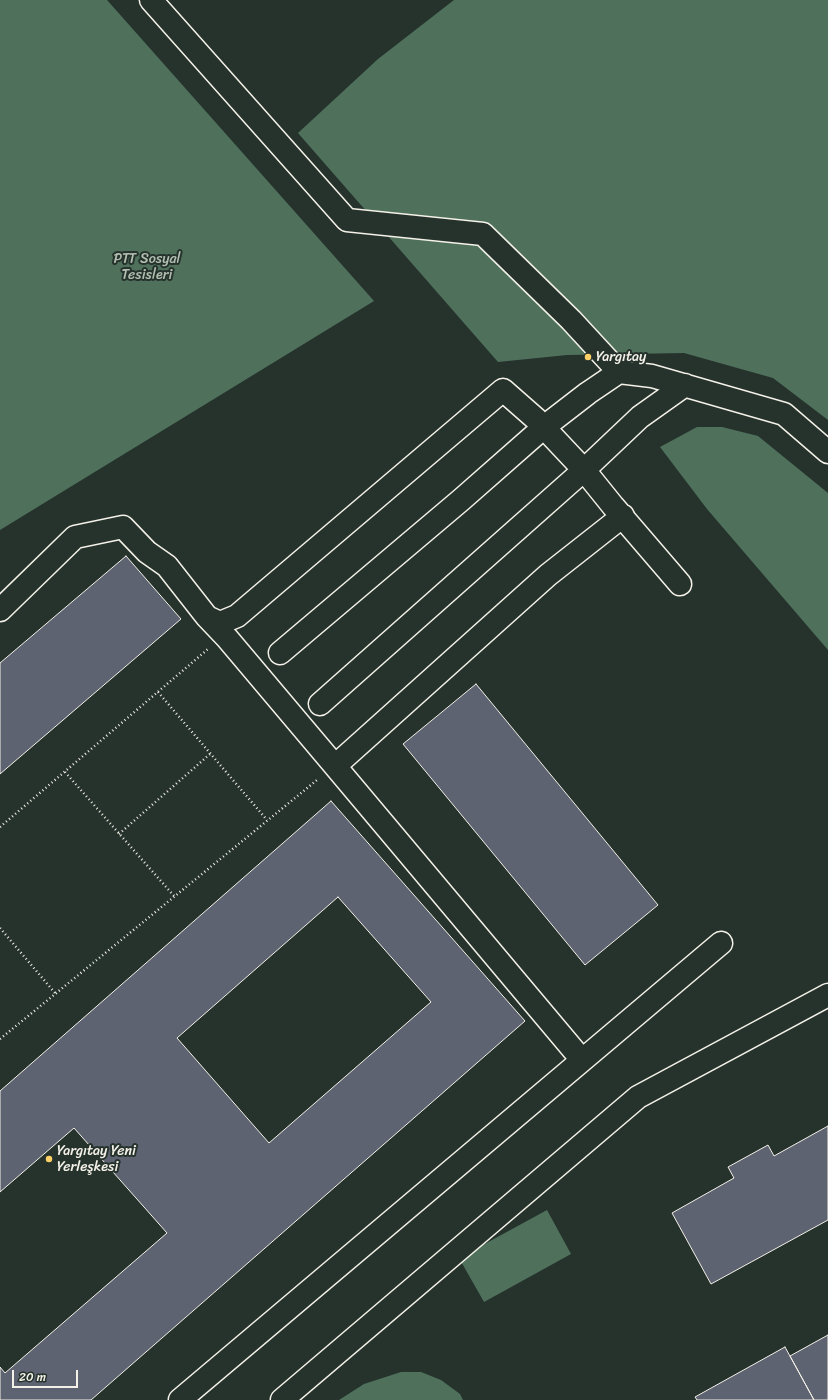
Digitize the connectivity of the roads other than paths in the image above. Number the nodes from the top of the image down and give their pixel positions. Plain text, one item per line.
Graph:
1 (151, 0) edge
2 (619, 372) junction
3 (685, 385) junction
4 (544, 426) junction
5 (828, 452) edge
6 (584, 470) junction
7 (622, 516) junction
8 (680, 584) dead end
9 (3, 604) edge
10 (207, 617) junction
11 (280, 653) dead end
12 (320, 704) dead end
13 (335, 766) junction
14 (721, 943) dead end
15 (828, 995) edge
16 (582, 1060) junction
17 (180, 1400) edge
18 (282, 1400) edge

1 - 2 street
2 - 3 street
2 - 4 street
3 - 5 street
3 - 6 street
4 - 6 street
4 - 10 street
4 - 11 street
6 - 7 street
6 - 12 street
7 - 8 street
7 - 13 street
9 - 10 street
10 - 13 street
13 - 16 street
14 - 16 street
15 - 18 street
16 - 17 street

